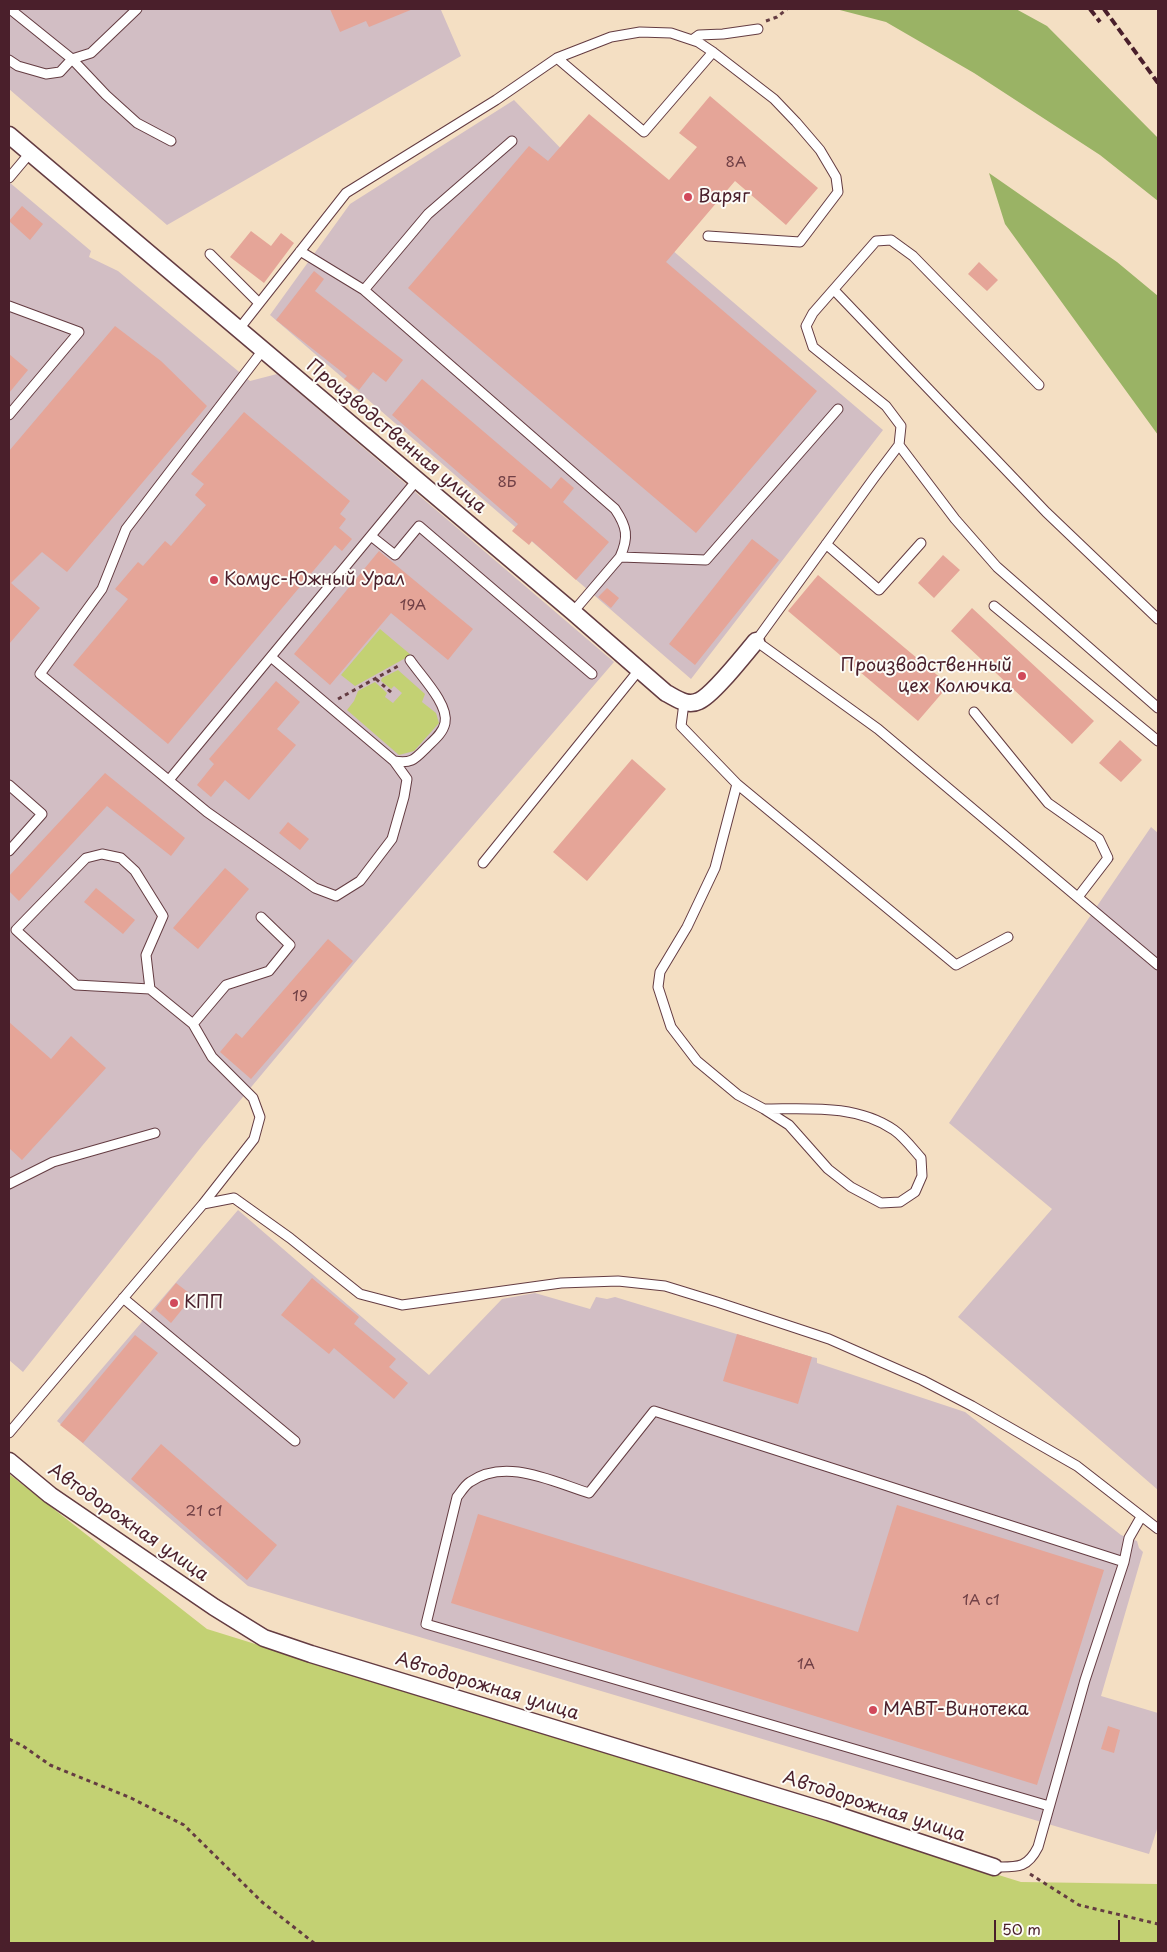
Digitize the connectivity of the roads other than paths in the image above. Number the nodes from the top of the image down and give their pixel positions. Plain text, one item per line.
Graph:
1 (10, 9) edge
2 (137, 9) edge
3 (758, 29) dead end
4 (692, 40) junction
5 (713, 52) junction
6 (557, 58) junction
7 (72, 59) junction
8 (9, 60) edge
9 (9, 135) edge
10 (171, 141) dead end
11 (512, 141) dead end
12 (30, 153) junction
13 (9, 178) edge
14 (708, 236) dead end
15 (300, 251) junction
16 (210, 254) dead end
17 (364, 290) junction
18 (834, 290) junction
19 (259, 303) junction
20 (9, 306) edge
21 (239, 329) junction
22 (263, 350) junction
23 (1039, 385) dead end
24 (838, 409) dead end
25 (9, 415) edge
26 (899, 445) junction
27 (417, 480) junction
28 (371, 536) junction
29 (921, 543) dead end
30 (826, 544) junction
31 (620, 557) junction
32 (994, 606) dead end
33 (573, 612) junction
34 (1158, 619) edge
35 (756, 641) junction
36 (271, 657) junction
37 (410, 660) road end
38 (639, 670) junction
39 (592, 674) dead end
40 (684, 703) junction
41 (1158, 708) edge
42 (974, 712) dead end
43 (1158, 741) edge
44 (394, 761) junction
45 (169, 780) junction
46 (9, 784) edge
47 (737, 784) junction
48 (9, 852) edge
49 (483, 863) dead end
50 (1078, 897) junction
51 (261, 917) dead end
52 (1008, 937) dead end
53 (1158, 966) edge
54 (150, 989) junction
55 (193, 1024) junction
56 (764, 1109) junction
57 (155, 1133) dead end
58 (9, 1184) edge
59 (203, 1204) junction
60 (123, 1298) junction
61 (9, 1433) edge
62 (295, 1441) dead end
63 (9, 1461) edge
64 (1141, 1517) junction
65 (1158, 1530) edge
66 (1124, 1562) junction
67 (1049, 1806) junction
68 (994, 1867) joint

1 - 7 lane
2 - 7 lane
3 - 4 lane
4 - 5 lane
4 - 6 lane
5 - 6 lane
5 - 14 lane
6 - 15 lane
7 - 8 lane
7 - 10 lane
9 - 12 street, Производственная улица
11 - 17 lane
12 - 13 lane
12 - 21 street, Производственная улица
15 - 17 lane
15 - 19 lane
16 - 19 lane
17 - 31 lane
18 - 23 lane
18 - 26 lane
18 - 34 lane
19 - 21 lane
20 - 25 lane
21 - 22 street, Производственная улица
22 - 27 street, Производственная улица
22 - 45 lane
24 - 31 lane
26 - 30 lane
26 - 41 lane
27 - 28 lane
27 - 33 street, Производственная улица
28 - 36 lane
28 - 39 lane
29 - 30 lane
30 - 35 lane
31 - 33 lane
32 - 43 lane
33 - 38 street, Производственная улица
35 - 40 street
35 - 50 lane
36 - 44 lane
36 - 45 lane
37 - 44 lane
38 - 40 street, Производственная улица
38 - 49 lane
40 - 47 lane
42 - 50 lane
44 - 45 lane
46 - 48 lane
47 - 52 lane
47 - 56 lane
50 - 53 lane
51 - 55 lane
54 - 54 lane
54 - 55 lane
55 - 59 lane
56 - 56 lane
57 - 58 lane
59 - 60 lane
59 - 64 lane
60 - 61 lane
60 - 62 lane
63 - 68 street, Автодорожная улица
64 - 65 lane
64 - 66 lane
66 - 67 lane
66 - 67 lane
67 - 68 lane

